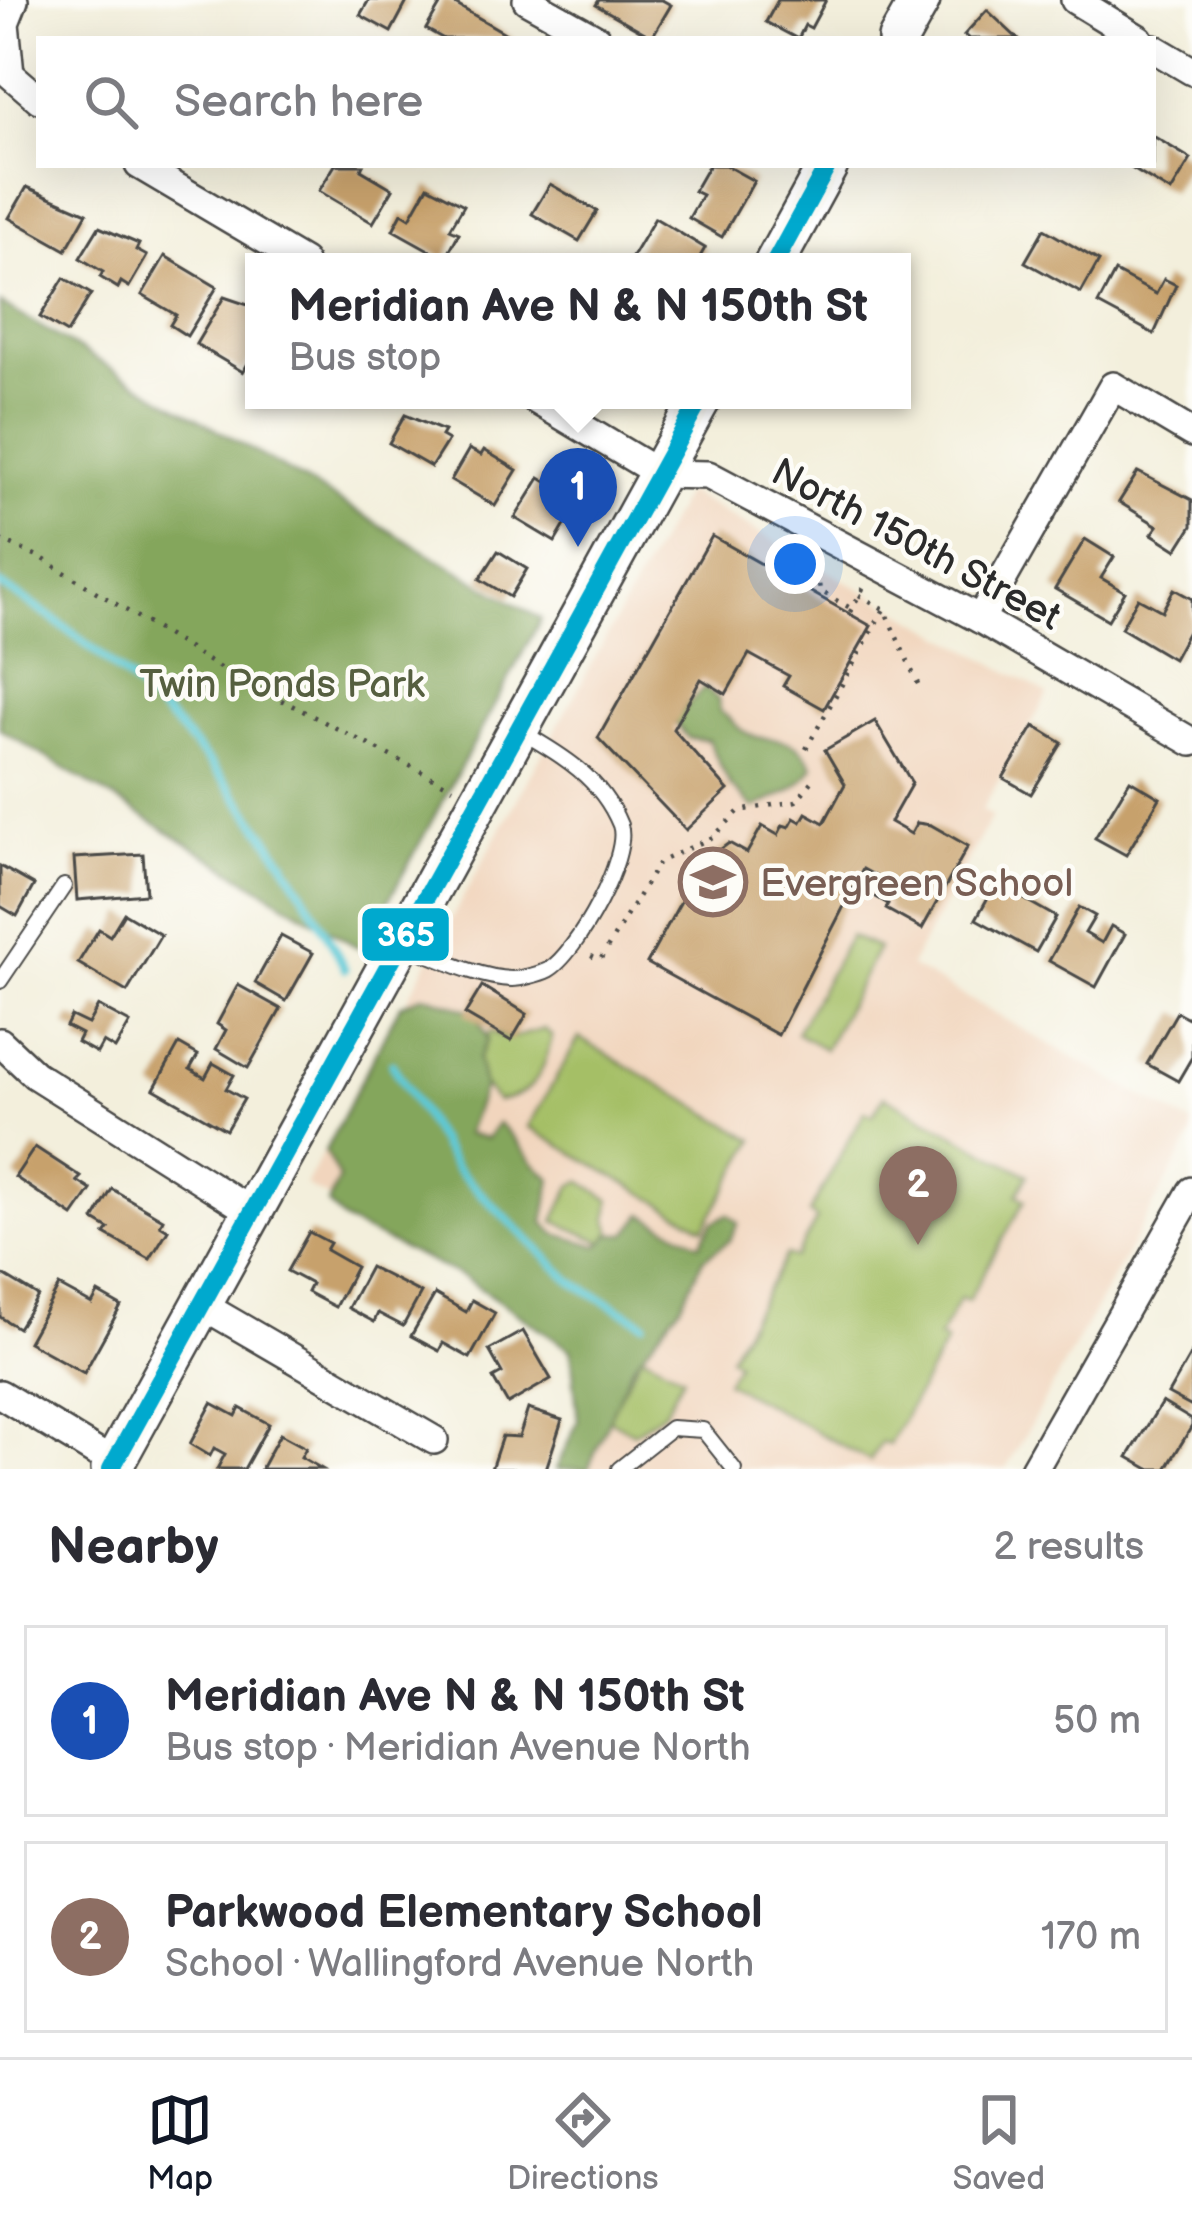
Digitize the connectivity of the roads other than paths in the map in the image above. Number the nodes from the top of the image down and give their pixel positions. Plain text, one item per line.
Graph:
1 (14, 0) edge
2 (526, 0) edge
3 (920, 0) edge
4 (1075, 0) edge
5 (592, 36) edge
6 (900, 36) edge
7 (1134, 36) edge
8 (1156, 50) edge
9 (1192, 71) edge
10 (36, 96) edge
11 (145, 168) edge
12 (826, 168) edge
13 (288, 253) edge
14 (780, 253) edge
15 (551, 409) edge
16 (695, 409) edge
17 (1192, 433) edge
18 (660, 474) junction
19 (980, 619) junction
20 (518, 730) junction
21 (1192, 742) edge
22 (64, 886) dead end
23 (400, 944) junction
24 (0, 981) edge
25 (0, 1042) edge
26 (1192, 1191) edge
27 (252, 1212) junction
28 (202, 1304) junction
29 (0, 1394) edge
30 (434, 1439) dead end
31 (113, 1466) edge
32 (619, 1469) edge
33 (734, 1469) edge
34 (1034, 1469) edge

1 - 10 street
2 - 5 street
3 - 6 street
4 - 7 street
8 - 9 street
11 - 13 street
12 - 14 street
15 - 18 street, North 150th Street
16 - 18 street
17 - 19 street
18 - 19 street, North 150th Street
18 - 20 street
19 - 21 street, North 150th Street
20 - 23 street
20 - 23 lane
22 - 24 lane
23 - 27 street
25 - 27 street
26 - 34 street
27 - 28 street
28 - 30 street
28 - 31 street
29 - 31 street
32 - 33 lane

